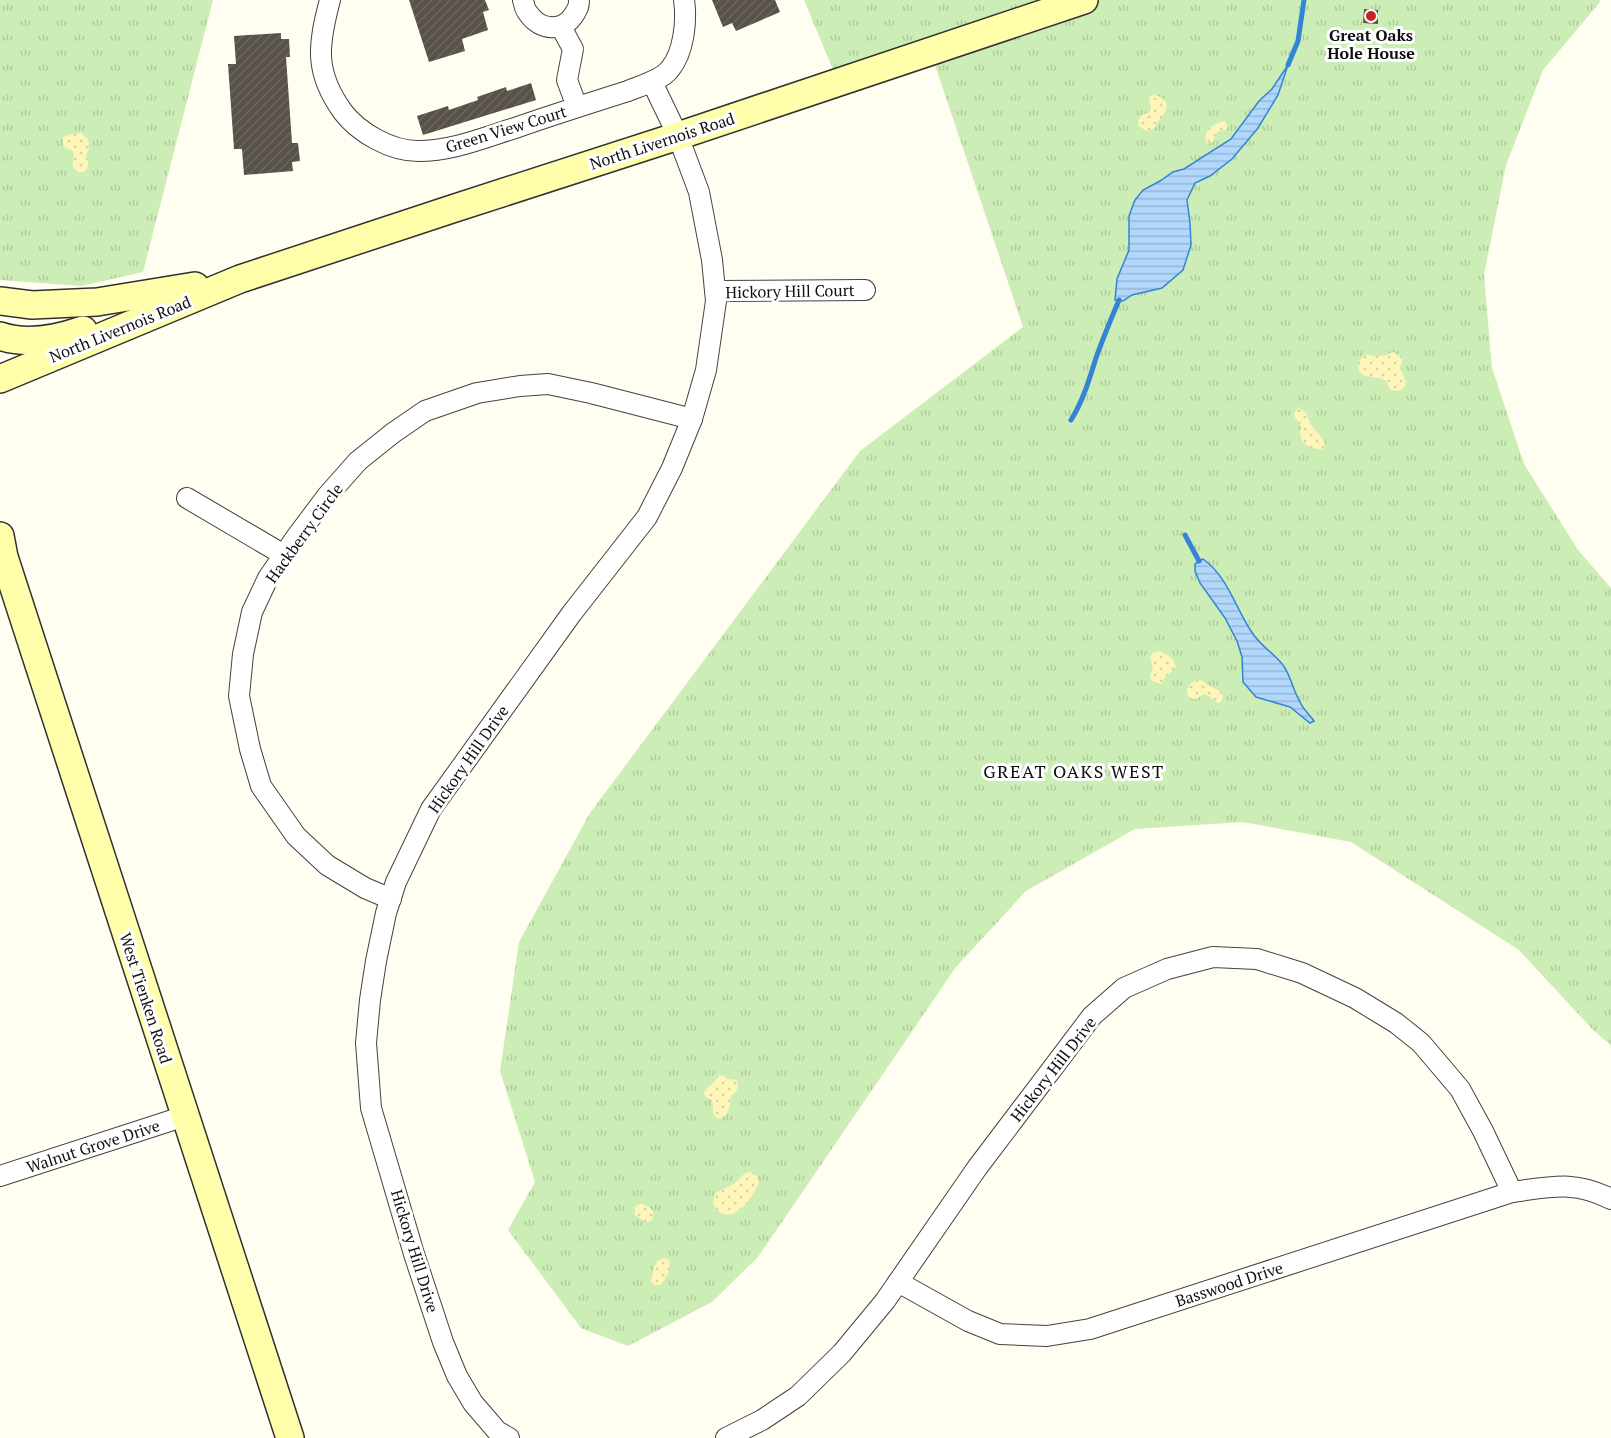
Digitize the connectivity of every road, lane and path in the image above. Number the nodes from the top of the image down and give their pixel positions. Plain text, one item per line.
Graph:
1 (330, 0) edge
2 (523, 0) edge
3 (579, 0) edge
4 (684, 0) edge
5 (1084, 0) edge
6 (561, 27) junction
7 (651, 82) junction
8 (577, 107) junction
9 (678, 136) junction
10 (240, 279) junction
11 (865, 290) dead end
12 (715, 291) junction
13 (159, 292) junction
14 (0, 300) edge
15 (0, 336) edge
16 (0, 378) edge
17 (692, 419) junction
18 (187, 498) dead end
19 (1, 548) edge
20 (284, 555) junction
21 (391, 899) junction
22 (185, 1116) junction
23 (0, 1176) edge
24 (1512, 1192) junction
25 (1611, 1199) edge
26 (898, 1282) junction
27 (290, 1438) edge
28 (509, 1438) edge
29 (726, 1438) edge

1 - 8 street, Green View Court
2 - 6 street
3 - 6 street
4 - 7 street, Green View Court
5 - 9 main road, North Livernois Road
6 - 8 street
7 - 8 street, Green View Court
7 - 9 street
9 - 10 main road, North Livernois Road
9 - 12 street, Hickory Hill Drive
10 - 13 main road, North Livernois Road
10 - 16 main road, North Livernois Road
11 - 12 street, Hickory Hill Court
12 - 17 street, Hickory Hill Drive
13 - 14 main road
13 - 15 main road, North Livernois Road
17 - 20 street, Hackberry Circle
17 - 21 street, Hickory Hill Drive
18 - 20 street
19 - 22 main road, West Tienken Road
20 - 21 street, Hackberry Circle
21 - 28 street, Hickory Hill Drive
22 - 23 street, Walnut Grove Drive
22 - 27 main road, West Tienken Road
24 - 25 street, Basswood Drive
24 - 26 street, Basswood Drive
24 - 26 street, Hickory Hill Drive
26 - 29 street, Hickory Hill Drive

